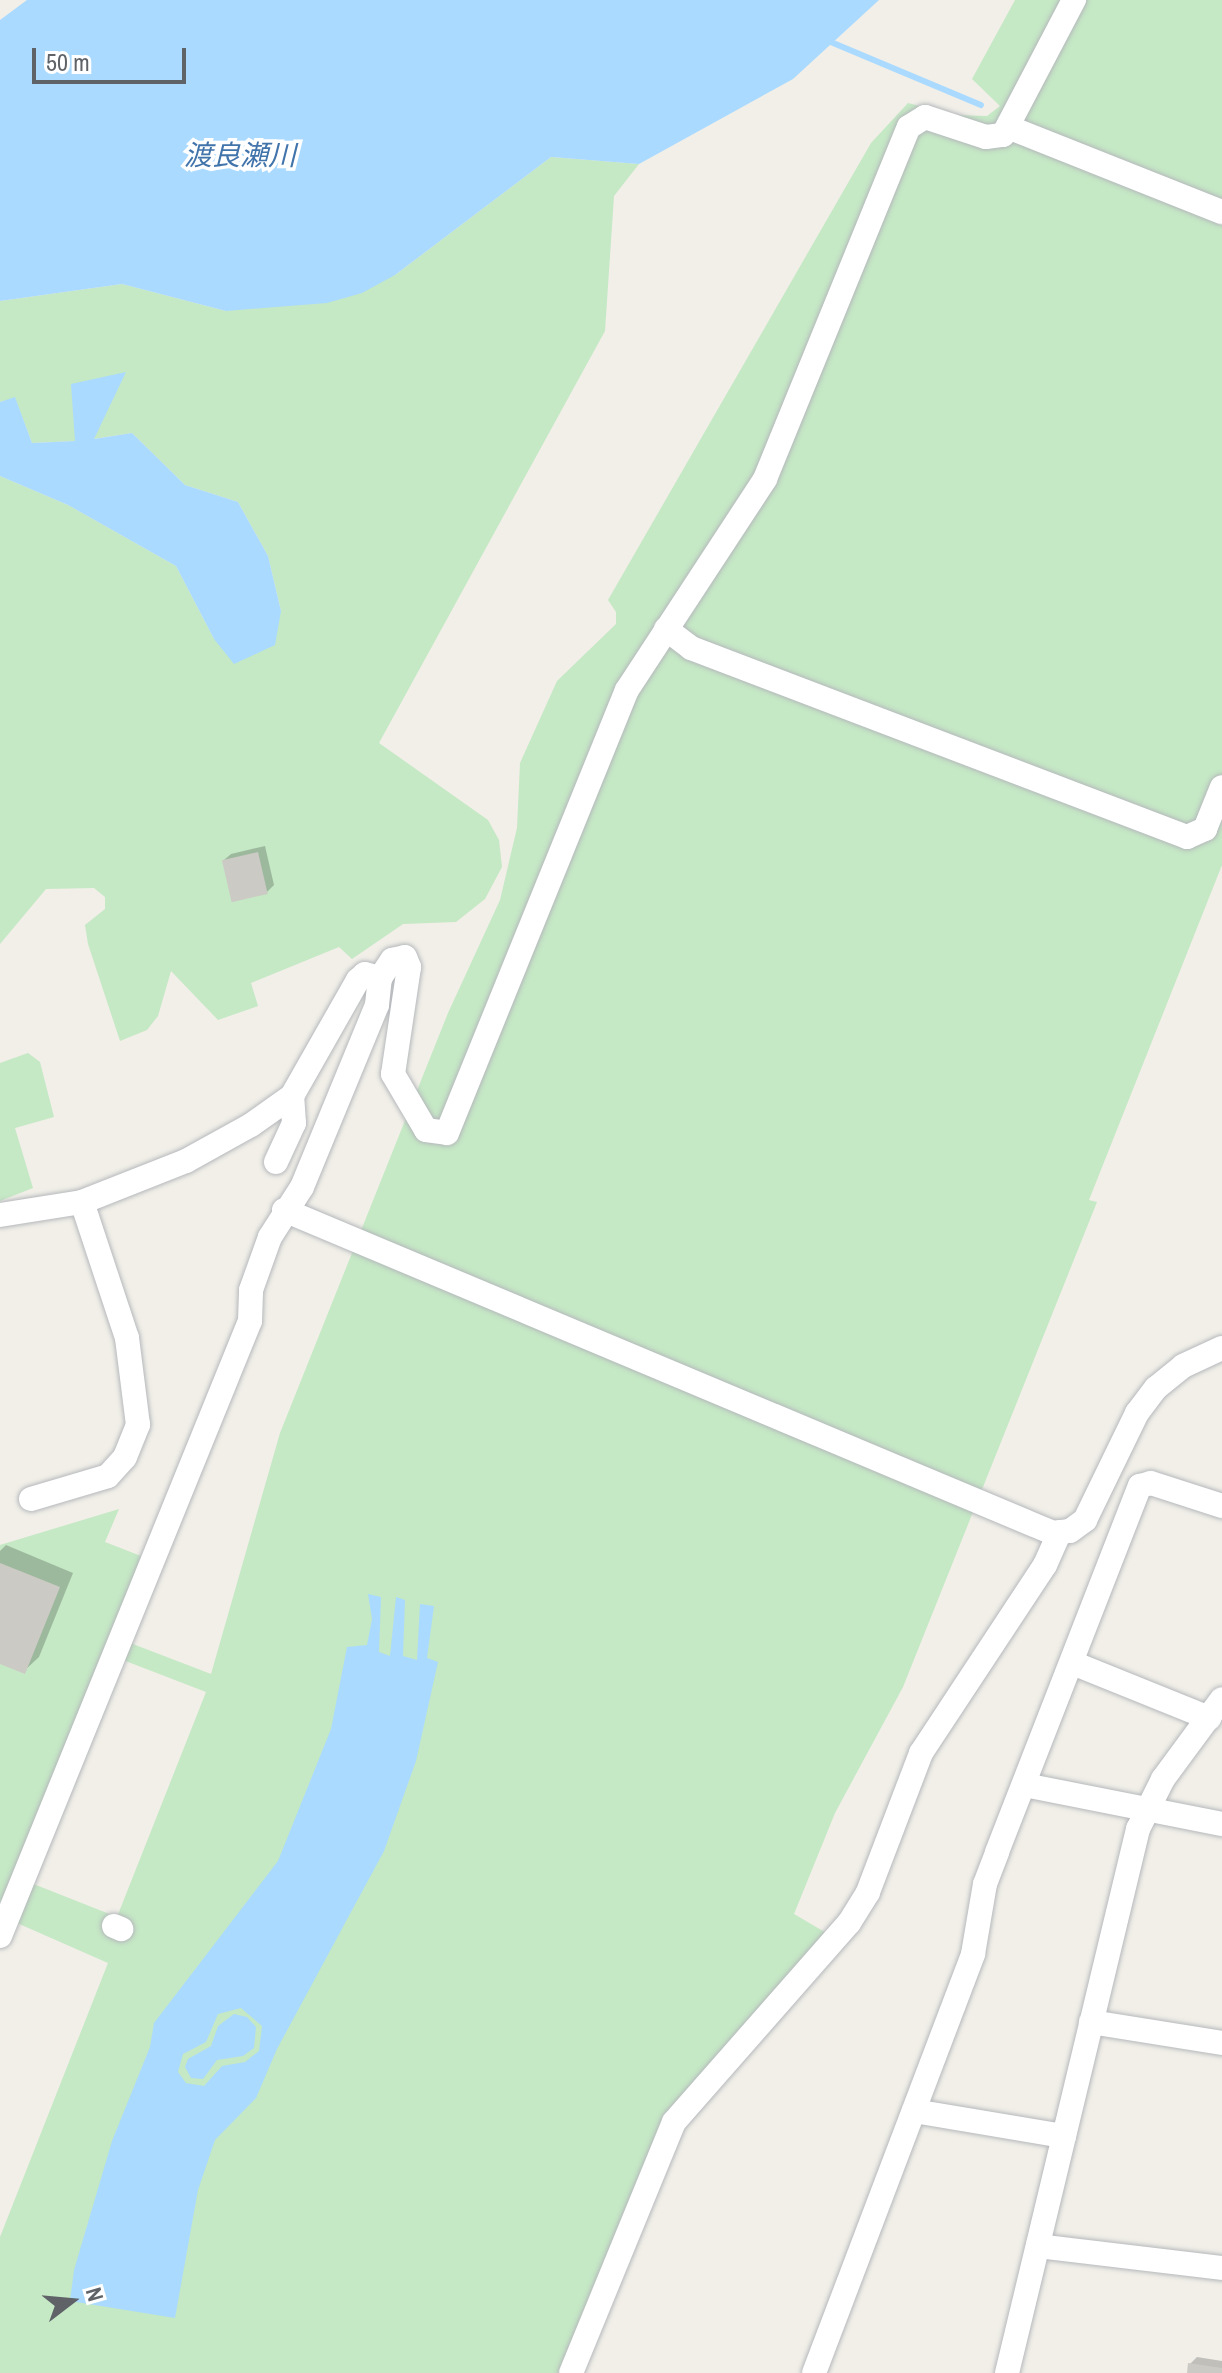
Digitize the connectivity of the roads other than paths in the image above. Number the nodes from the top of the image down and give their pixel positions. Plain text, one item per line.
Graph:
1 (1074, 0) edge
2 (1008, 127) junction
3 (1222, 212) edge
4 (666, 629) junction
5 (1222, 787) edge
6 (380, 978) junction
7 (292, 1096) junction
8 (276, 1162) dead end
9 (82, 1202) junction
10 (0, 1215) edge
11 (293, 1215) junction
12 (1222, 1348) edge
13 (31, 1499) dead end
14 (1222, 1506) edge
15 (1054, 1532) junction
16 (1073, 1663) junction
17 (1216, 1708) edge
18 (1025, 1785) junction
19 (1147, 1809) junction
20 (1222, 1824) edge
21 (0, 1936) edge
22 (1091, 2022) junction
23 (1222, 2043) edge
24 (914, 2111) junction
25 (1064, 2136) junction
26 (1038, 2246) junction
27 (1222, 2268) edge
28 (571, 2373) edge
29 (814, 2373) edge
30 (1007, 2373) edge

1 - 2 street
2 - 3 street
2 - 4 street
4 - 5 street
4 - 6 street
6 - 7 street
6 - 11 street
7 - 8 street
7 - 9 street
9 - 10 street
9 - 13 street
11 - 15 street
11 - 21 street
12 - 15 street
14 - 16 street
15 - 28 street
16 - 17 street
16 - 18 street
17 - 19 street
18 - 19 street
18 - 24 street
19 - 20 street
19 - 22 street
22 - 23 street
22 - 25 street
24 - 25 street
24 - 29 street
25 - 26 street
26 - 27 street
26 - 30 street

